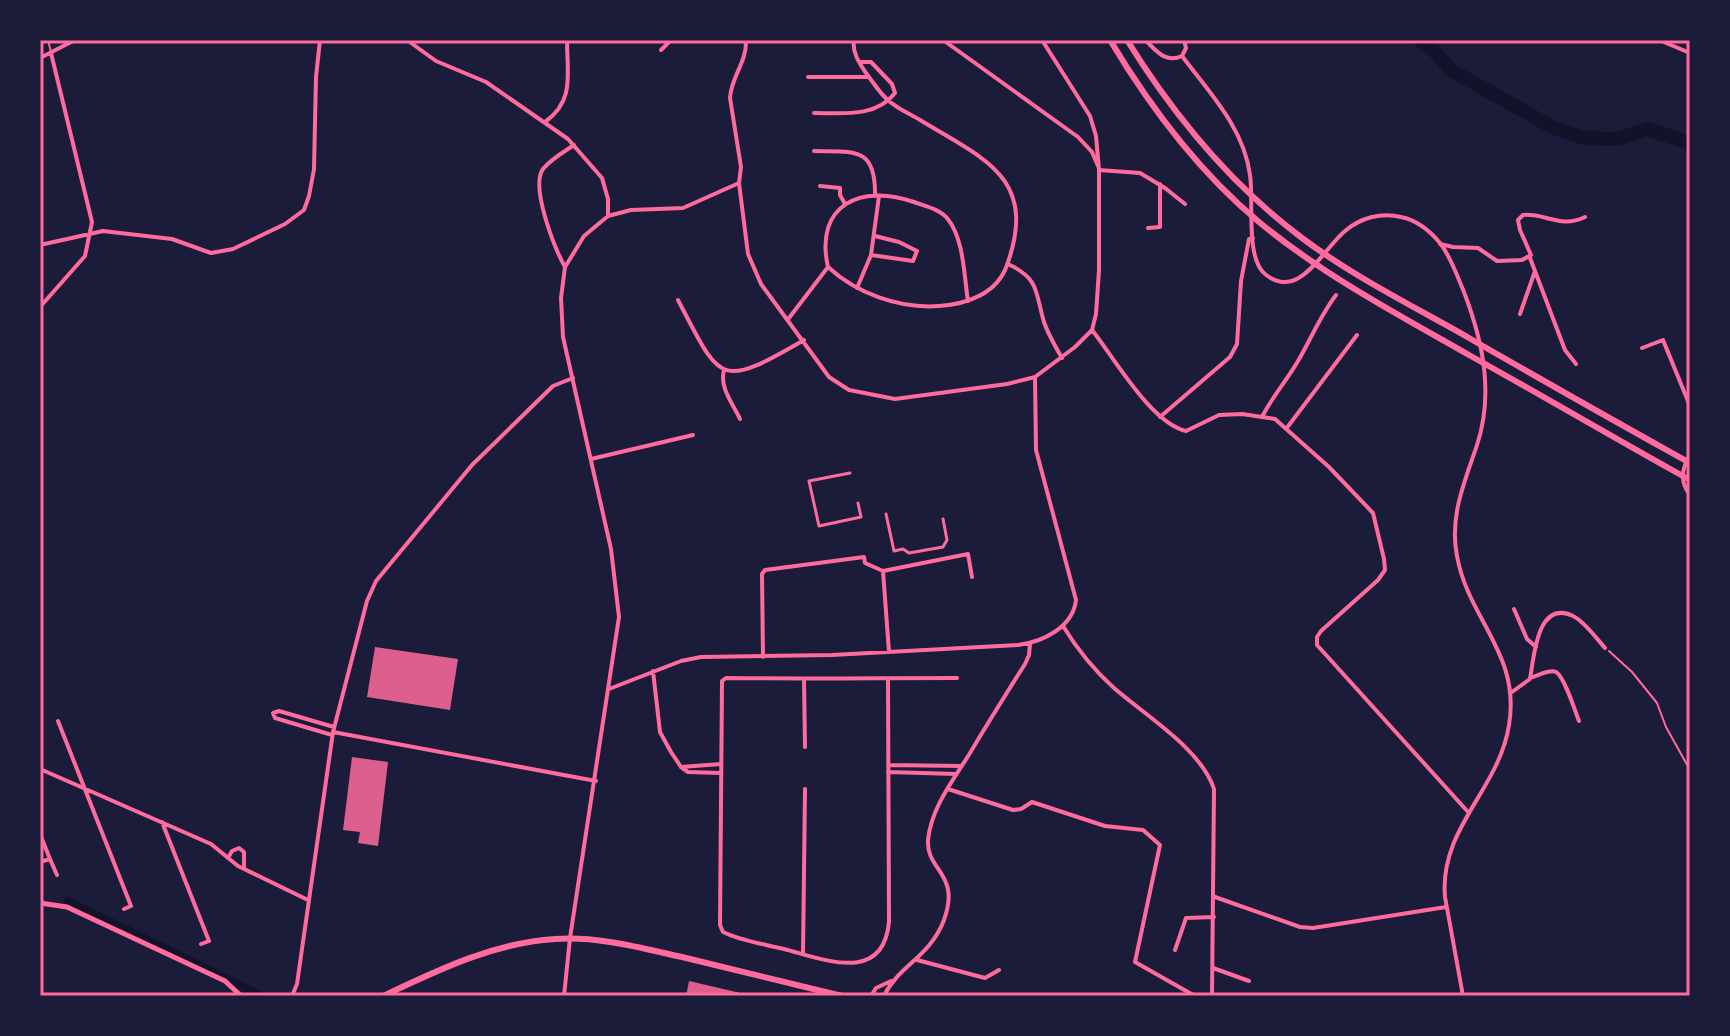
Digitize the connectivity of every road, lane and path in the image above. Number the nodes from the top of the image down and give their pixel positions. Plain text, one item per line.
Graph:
1 (48, 40) edge
2 (75, 40) edge
3 (320, 40) edge
4 (407, 40) edge
5 (567, 40) edge
6 (671, 40) edge
7 (746, 40) edge
8 (854, 40) edge
9 (943, 40) edge
10 (1042, 40) edge
11 (1110, 40) edge
12 (1127, 40) edge
13 (1145, 40) edge
14 (1184, 40) edge
15 (1659, 40) edge
16 (661, 50) dead end
17 (51, 53) junction
18 (1690, 53) edge
19 (1182, 56) junction
20 (40, 58) edge
21 (859, 62) junction
22 (808, 77) dead end
23 (869, 77) junction
24 (889, 101) junction
25 (814, 113) dead end
26 (545, 122) junction
27 (574, 145) junction
28 (814, 151) dead end
29 (1099, 170) junction
30 (739, 183) junction
31 (1160, 184) junction
32 (820, 186) dead end
33 (877, 196) junction
34 (845, 204) junction
35 (1185, 204) dead end
36 (608, 216) junction
37 (1585, 217) dead end
38 (1148, 228) dead end
39 (91, 234) junction
40 (875, 236) junction
41 (1253, 238) junction
42 (1440, 244) junction
43 (40, 245) edge
44 (871, 255) junction
45 (1530, 258) junction
46 (1008, 264) junction
47 (565, 267) junction
48 (828, 267) junction
49 (1535, 268) junction
50 (857, 288) junction
51 (1336, 295) dead end
52 (678, 300) dead end
53 (968, 301) junction
54 (40, 307) edge
55 (1520, 314) dead end
56 (788, 319) junction
57 (1092, 330) junction
58 (1357, 335) dead end
59 (804, 340) junction
60 (1642, 348) dead end
61 (1062, 358) junction
62 (1576, 364) dead end
63 (724, 370) junction
64 (1035, 377) junction
65 (573, 378) junction
66 (1690, 406) edge
67 (1263, 415) junction
68 (1160, 417) junction
69 (740, 419) dead end
70 (1286, 429) junction
71 (693, 435) dead end
72 (1690, 454) edge
73 (591, 459) junction
74 (1690, 463) edge
75 (850, 473) dead end
76 (1690, 480) edge
77 (1690, 495) edge
78 (858, 503) dead end
79 (886, 514) dead end
80 (943, 519) dead end
81 (883, 571) junction
82 (972, 577) dead end
83 (1514, 609) dead end
84 (1063, 626) junction
85 (1030, 644) junction
86 (1536, 647) junction
87 (1605, 648) joint
88 (889, 652) junction
89 (763, 657) junction
90 (653, 671) junction
91 (888, 678) junction
92 (957, 678) dead end
93 (804, 679) junction
94 (1530, 679) junction
95 (609, 689) junction
96 (1512, 692) junction
97 (58, 721) dead end
98 (1579, 721) dead end
99 (333, 731) junction
100 (805, 747) dead end
101 (721, 764) junction
102 (888, 765) junction
103 (961, 766) junction
104 (681, 767) junction
105 (40, 769) edge
106 (1690, 770) edge
107 (888, 772) junction
108 (720, 773) junction
109 (956, 774) junction
110 (596, 781) junction
111 (85, 788) junction
112 (805, 789) dead end
113 (948, 789) junction
114 (1469, 813) junction
115 (162, 822) junction
116 (40, 834) edge
117 (228, 858) junction
118 (50, 859) junction
119 (40, 862) edge
120 (244, 869) junction
121 (57, 875) dead end
122 (1214, 897) junction
123 (308, 900) junction
124 (40, 903) edge
125 (1446, 907) junction
126 (124, 909) dead end
127 (1214, 917) junction
128 (570, 938) junction
129 (201, 944) dead end
130 (1175, 950) dead end
131 (803, 954) junction
132 (917, 960) junction
133 (1213, 968) junction
134 (999, 970) dead end
135 (893, 980) junction
136 (1249, 981) dead end
137 (241, 996) edge
138 (292, 996) edge
139 (383, 996) edge
140 (564, 996) edge
141 (842, 996) edge
142 (871, 996) edge
143 (884, 996) edge
144 (1195, 996) edge
145 (1212, 996) edge
146 (1463, 996) edge

1 - 17 lane
2 - 17 street
3 - 39 street
4 - 26 street
5 - 26 street
6 - 16 street
7 - 30 street
8 - 21 street
9 - 29 street
10 - 29 street
11 - 76 main road
12 - 74 main road
13 - 19 street
14 - 19 street
15 - 18 street
17 - 20 street
17 - 39 street
19 - 41 street
21 - 23 street
21 - 24 street
22 - 23 street
23 - 24 street
24 - 25 street
24 - 46 street
26 - 27 street
27 - 36 street
27 - 47 street
28 - 33 street
29 - 31 street
29 - 57 street
30 - 36 street
30 - 56 street
31 - 35 street
31 - 38 street
32 - 34 street
33 - 34 street
33 - 40 street
33 - 53 street
34 - 48 street
36 - 47 street
37 - 45 street
39 - 43 street
39 - 54 street
40 - 44 street
40 - 44 street
41 - 42 street
41 - 68 street
42 - 45 street
42 - 96 street
44 - 50 street
45 - 49 street
46 - 53 street
46 - 61 street
47 - 65 street
48 - 50 street
48 - 56 street
49 - 55 street
49 - 62 street
50 - 53 street
51 - 67 street
52 - 63 street
56 - 59 street
57 - 61 street
57 - 68 street
58 - 70 street
59 - 63 street
59 - 64 street
60 - 66 street
61 - 64 street
63 - 69 street
64 - 84 street
65 - 73 street
65 - 99 street
67 - 68 street
67 - 70 street
70 - 114 street
71 - 73 street
72 - 77 street
73 - 95 street
75 - 78 street
79 - 80 street
81 - 82 street
81 - 88 street
81 - 89 street
83 - 86 street
84 - 85 street
84 - 122 street
85 - 88 street
85 - 103 street
86 - 87 street
86 - 94 street
87 - 106 path
88 - 89 street
89 - 90 street
90 - 95 street
90 - 104 street
91 - 92 street
91 - 93 street
91 - 102 street
93 - 100 street
93 - 101 street
94 - 96 street
94 - 98 street
95 - 110 street
96 - 114 street
97 - 111 street
99 - 99 street
99 - 110 street
99 - 123 street
101 - 104 street
101 - 108 street
102 - 103 street
102 - 107 street
103 - 109 street
104 - 108 street
105 - 111 street
107 - 109 street
107 - 131 street
108 - 131 street
109 - 113 street
110 - 128 street
111 - 115 street
111 - 126 street
112 - 131 street
113 - 132 street
113 - 144 street
114 - 125 street
115 - 117 street
115 - 129 street
116 - 118 street
117 - 120 street
117 - 120 street
118 - 119 street
118 - 121 street
120 - 123 street
122 - 125 street
122 - 127 street
123 - 138 street
124 - 137 main road
125 - 146 street
127 - 130 street
127 - 133 street
128 - 139 main road
128 - 140 street
128 - 141 main road
132 - 134 street
132 - 135 street
133 - 136 street
133 - 145 street
135 - 142 street
135 - 143 street

